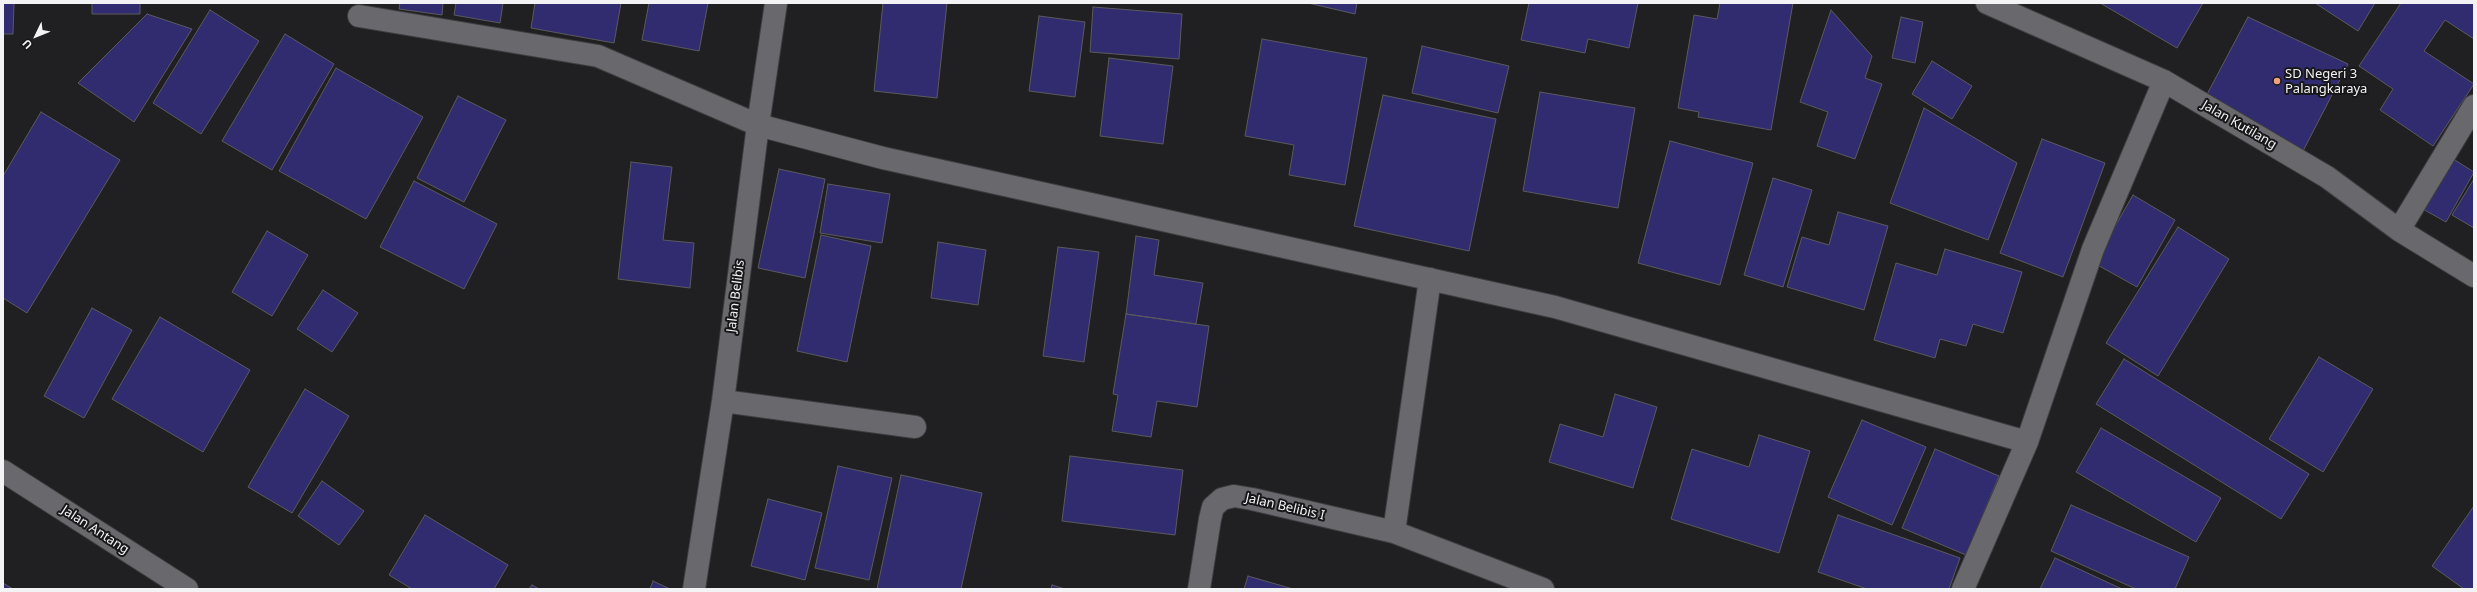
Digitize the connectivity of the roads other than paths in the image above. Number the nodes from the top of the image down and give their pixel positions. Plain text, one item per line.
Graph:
1 (776, 3) edge
2 (1987, 3) edge
3 (359, 16) dead end
4 (2164, 81) junction
5 (2474, 106) edge
6 (758, 125) junction
7 (2399, 230) junction
8 (2474, 276) edge
9 (1430, 279) junction
10 (723, 401) junction
11 (915, 427) dead end
12 (2027, 442) junction
13 (3, 471) edge
14 (1394, 532) junction
15 (187, 589) edge
16 (694, 589) edge
17 (1199, 589) edge
18 (1543, 589) edge
19 (1963, 589) edge

1 - 6 street, Jalan Belibis
2 - 4 street, Jalan Kutilang
3 - 6 street
4 - 7 street, Jalan Kutilang
4 - 12 street
5 - 7 street
6 - 9 street
6 - 10 street, Jalan Belibis
7 - 8 street, Jalan Kutilang
9 - 12 street
9 - 14 street
10 - 11 street
10 - 16 street, Jalan Belibis
12 - 19 street
13 - 15 street, Jalan Antang
14 - 17 street, Jalan Belibis I
14 - 18 street, Jalan Belibis I

